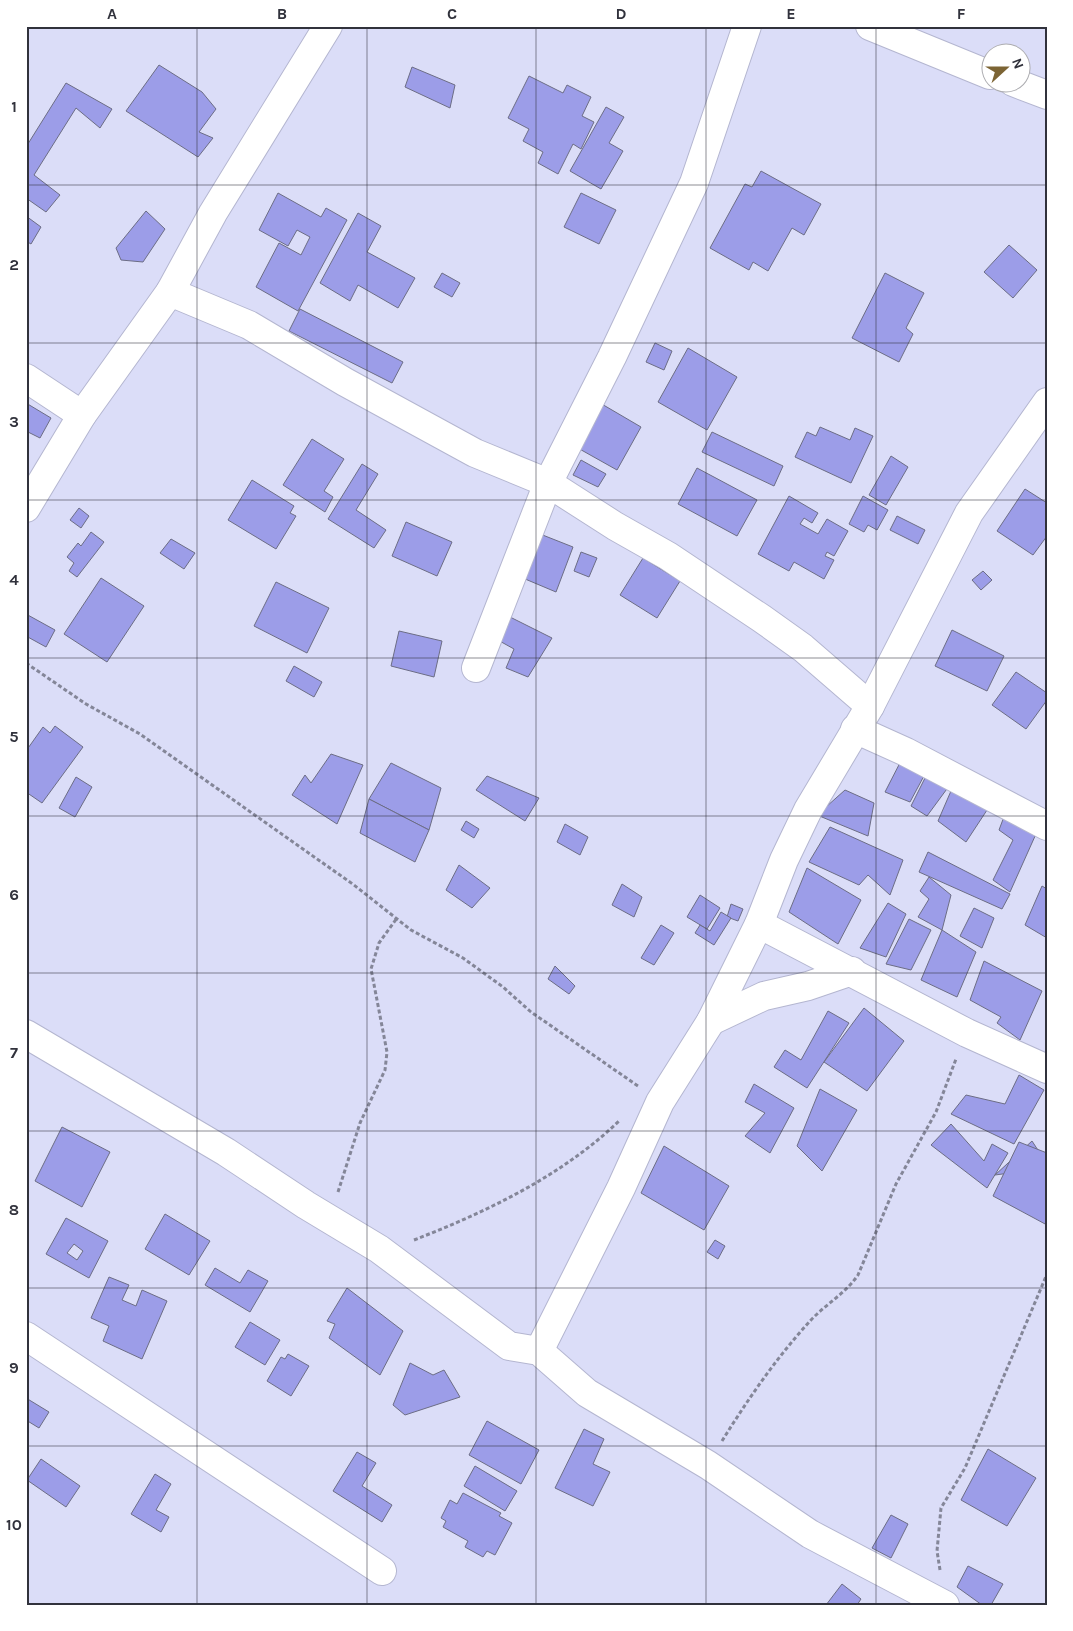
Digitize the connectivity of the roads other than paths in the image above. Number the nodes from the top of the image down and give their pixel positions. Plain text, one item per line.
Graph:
1 (328, 26) edge
2 (747, 26) edge
3 (870, 26) edge
4 (980, 70) edge
5 (1030, 88) edge
6 (1047, 95) edge
7 (170, 292) junction
8 (26, 378) edge
9 (1047, 402) edge
10 (82, 415) junction
11 (548, 483) junction
12 (26, 508) edge
13 (476, 668) dead end
14 (870, 706) junction
15 (855, 729) junction
16 (1047, 826) edge
17 (759, 924) junction
18 (852, 971) junction
19 (711, 1021) junction
20 (26, 1034) edge
21 (1047, 1069) edge
22 (26, 1336) edge
23 (539, 1351) junction
24 (382, 1571) dead end
25 (945, 1605) edge

1 - 7 street
2 - 11 street
3 - 4 street
5 - 6 street
7 - 10 street
7 - 11 street
8 - 10 street
9 - 14 street
10 - 12 street
11 - 13 street
11 - 14 street
14 - 15 street
15 - 16 street
15 - 17 street
17 - 18 street
17 - 19 street
18 - 19 street
18 - 21 street
19 - 23 street
20 - 23 street
22 - 24 street
23 - 25 street

